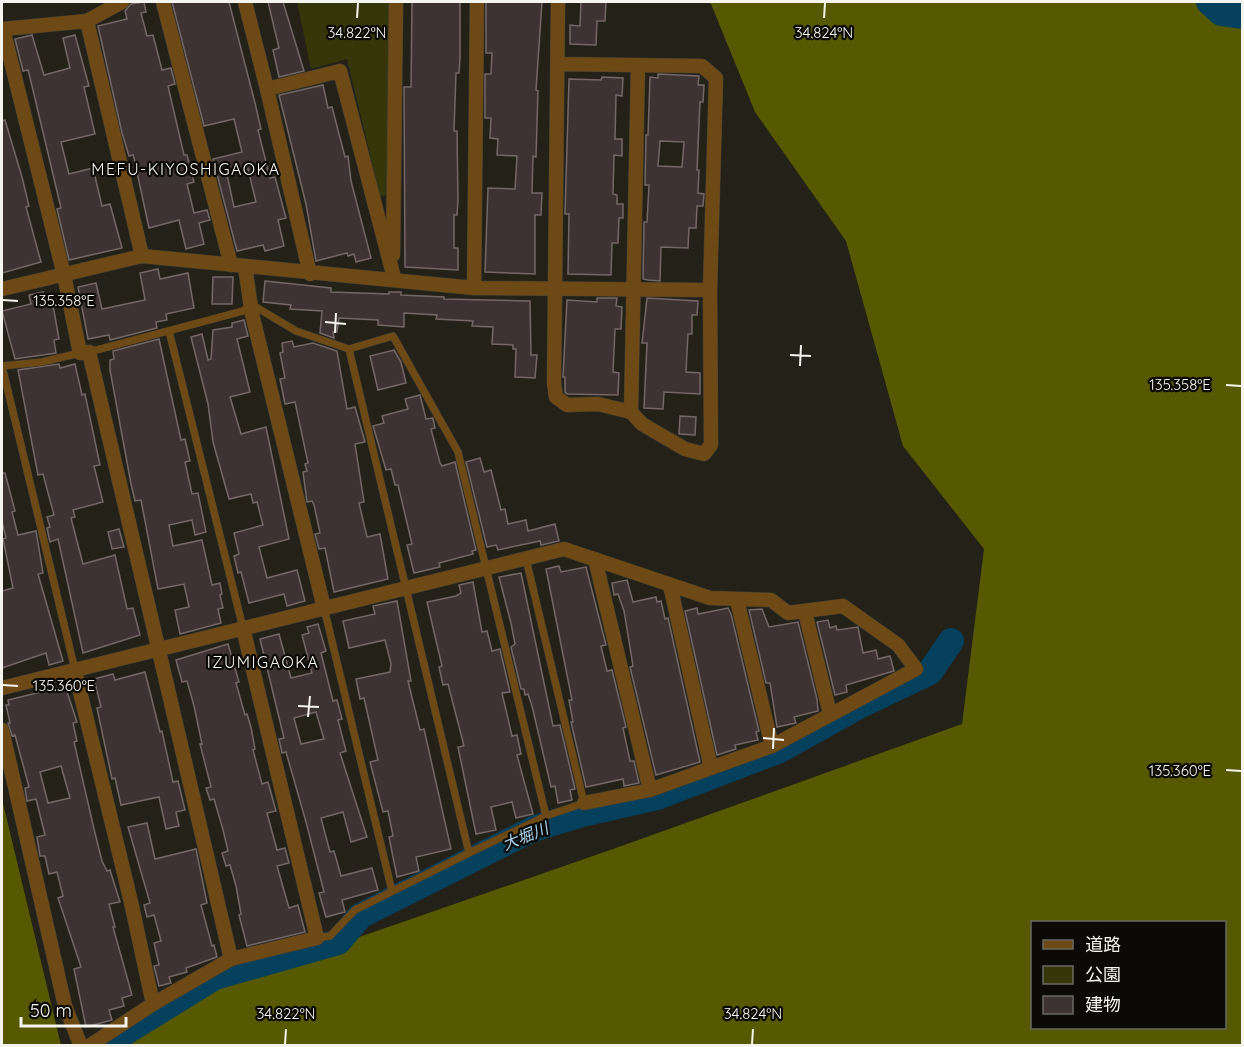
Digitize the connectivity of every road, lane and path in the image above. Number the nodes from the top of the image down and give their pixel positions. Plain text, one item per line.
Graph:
1 (122, 2) edge
2 (163, 2) edge
3 (245, 2) edge
4 (396, 2) edge
5 (477, 2) edge
6 (558, 2) edge
7 (87, 21) junction
8 (2, 29) edge
9 (559, 64) junction
10 (638, 65) junction
11 (267, 89) junction
12 (142, 256) junction
13 (231, 265) junction
14 (245, 267) junction
15 (310, 274) junction
16 (64, 275) junction
17 (393, 278) junction
18 (474, 288) junction
19 (2, 289) edge
20 (553, 289) junction
21 (634, 290) junction
22 (710, 290) junction
23 (251, 304) junction
24 (169, 331) junction
25 (349, 349) junction
26 (84, 352) junction
27 (2, 366) edge
28 (632, 412) junction
29 (526, 559) junction
30 (595, 559) junction
31 (486, 570) junction
32 (670, 585) junction
33 (405, 588) junction
34 (737, 600) junction
35 (324, 608) junction
36 (805, 612) junction
37 (243, 628) junction
38 (159, 649) junction
39 (75, 671) junction
40 (2, 688) edge
41 (830, 714) junction
42 (2, 729) edge
43 (772, 746) junction
44 (711, 768) junction
45 (650, 790) junction
46 (584, 803) junction
47 (546, 816) junction
48 (469, 853) junction
49 (392, 891) junction
50 (317, 938) junction
51 (231, 959) junction
52 (153, 1004) junction
53 (81, 1046) edge
54 (89, 1046) edge

1 - 7 street
2 - 13 street
3 - 11 street
4 - 17 street
5 - 18 street
6 - 9 street
7 - 8 street
7 - 12 street
8 - 16 street
9 - 10 street
9 - 20 street
10 - 21 street
10 - 22 street
11 - 15 street
11 - 17 street
12 - 13 street
12 - 16 street
13 - 14 street
14 - 15 street
14 - 23 street
15 - 17 street
16 - 19 street
16 - 26 street
17 - 18 street
18 - 20 street
20 - 21 street
20 - 28 street
21 - 22 street
21 - 28 street
22 - 28 street
23 - 24 lane
23 - 25 lane
23 - 35 street
24 - 26 lane
24 - 37 lane
25 - 31 lane
25 - 33 lane
26 - 27 lane
26 - 38 street
27 - 39 lane
29 - 30 street
29 - 31 street
29 - 46 lane
30 - 32 street
30 - 45 street
31 - 33 street
31 - 47 lane
32 - 34 street
32 - 44 street
33 - 35 street
33 - 48 lane
34 - 36 street
34 - 43 street
35 - 37 street
35 - 49 lane
36 - 41 street
36 - 41 street
37 - 38 street
37 - 50 street
38 - 39 street
38 - 51 street
39 - 40 street
39 - 52 street
41 - 43 street
42 - 53 street
43 - 44 street
44 - 45 street
45 - 46 street
46 - 47 lane
47 - 48 lane
48 - 49 lane
49 - 50 lane
50 - 51 street
51 - 52 street
52 - 54 street

